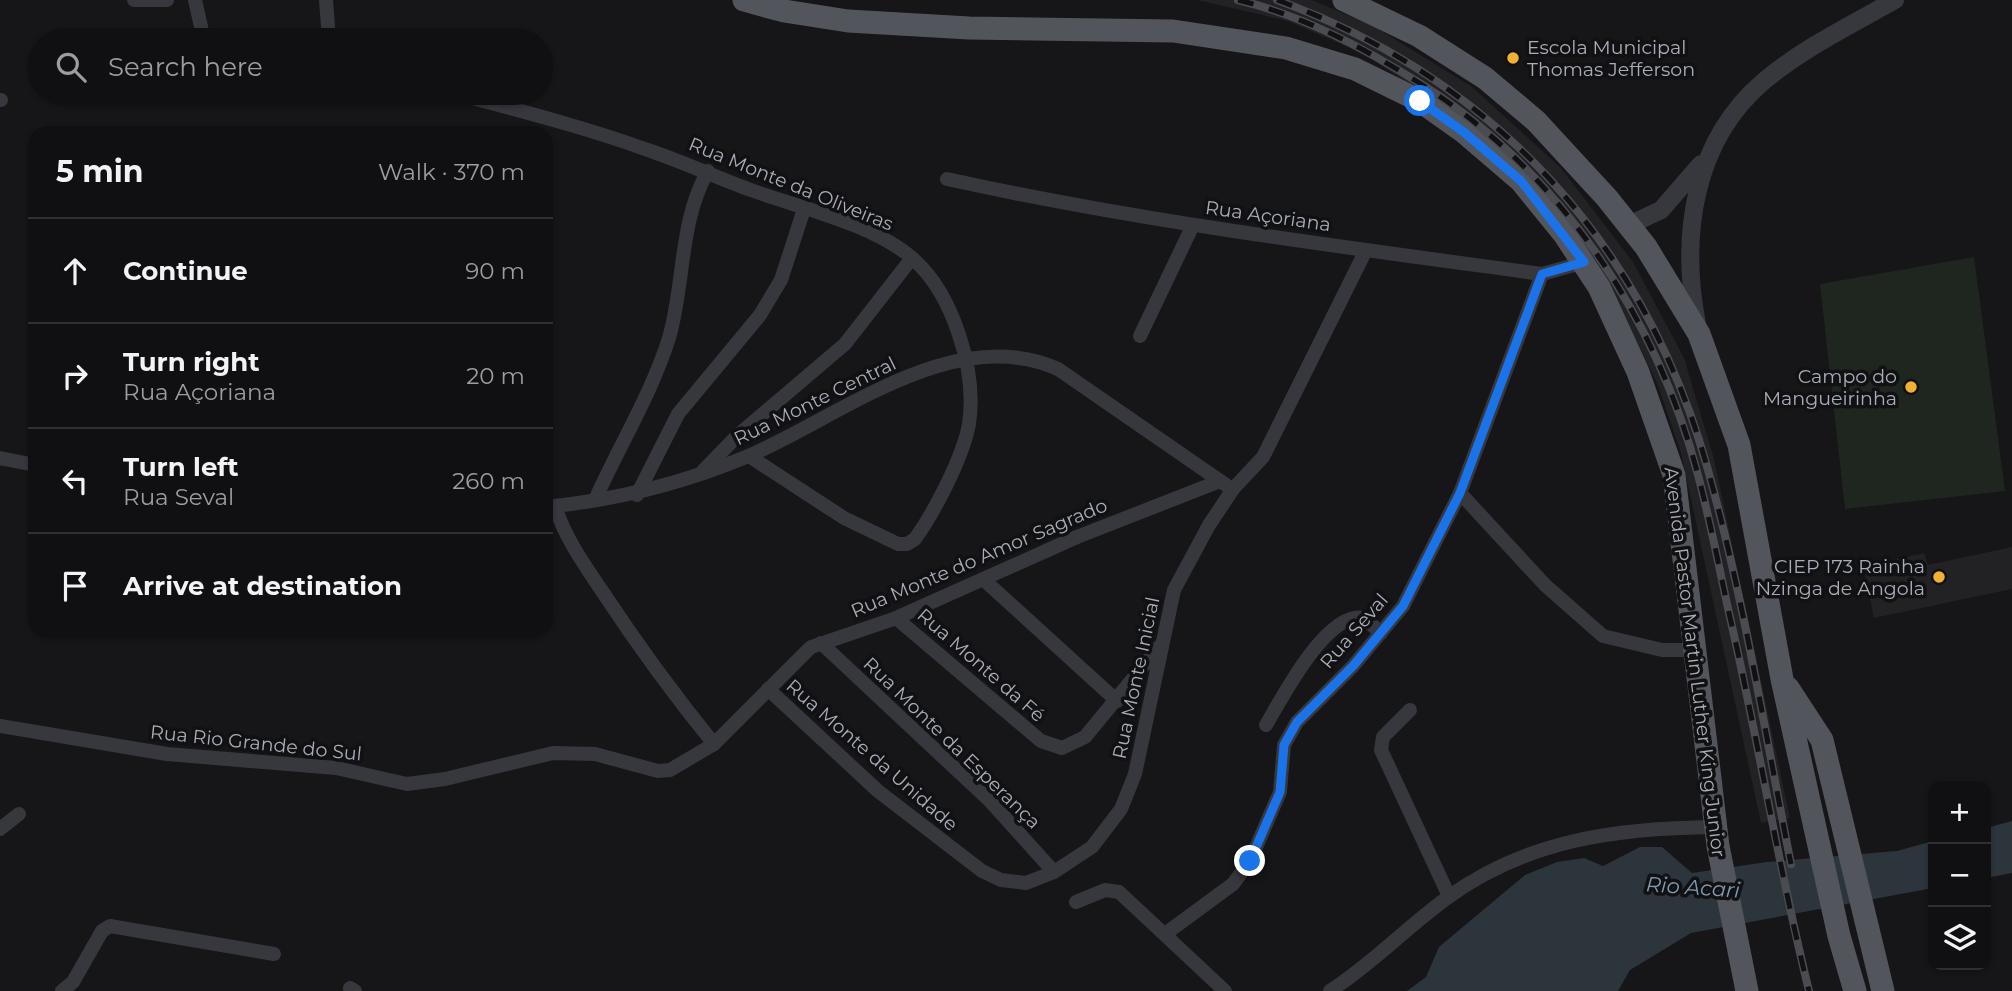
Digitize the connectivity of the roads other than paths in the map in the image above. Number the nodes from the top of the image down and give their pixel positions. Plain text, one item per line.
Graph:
1 (134, 0) edge
2 (167, 0) edge
3 (195, 0) edge
4 (326, 0) edge
5 (744, 0) edge
6 (1344, 0) edge
7 (1895, 0) edge
8 (201, 28) edge
9 (328, 28) edge
10 (496, 105) edge
11 (1706, 159) junction
12 (708, 171) junction
13 (947, 179) dead end
14 (804, 209) junction
15 (1192, 225) junction
16 (1629, 225) junction
17 (1366, 250) junction
18 (912, 258) junction
19 (1584, 262) junction
20 (1542, 274) junction
21 (1699, 334) junction
22 (1140, 336) dead end
23 (965, 361) junction
24 (749, 456) junction
25 (0, 458) edge
26 (28, 464) edge
27 (700, 474) junction
28 (1226, 485) junction
29 (1460, 493) junction
30 (637, 495) junction
31 (595, 500) junction
32 (553, 507) edge
33 (553, 511) edge
34 (982, 579) junction
35 (896, 618) junction
36 (1381, 634) junction
37 (821, 643) junction
38 (1162, 644) junction
39 (1693, 650) junction
40 (1782, 679) junction
41 (768, 689) junction
42 (1117, 702) junction
43 (1410, 710) dead end
44 (1266, 725) dead end
45 (0, 726) edge
46 (714, 744) junction
47 (670, 770) joint
48 (19, 814) dead end
49 (0, 829) edge
50 (1716, 836) junction
51 (1054, 873) junction
52 (1026, 883) joint
53 (1449, 897) junction
54 (1076, 902) dead end
55 (1165, 934) junction
56 (274, 954) dead end
57 (1743, 970) edge
58 (62, 991) edge
59 (1225, 991) edge
60 (1330, 991) edge
61 (1733, 991) edge
62 (1855, 991) edge
63 (1883, 991) edge

1 - 2 street
3 - 8 street
4 - 9 street
5 - 19 main road, Avenida Pastor Martin Luther King Junior
6 - 16 main road
7 - 11 street
10 - 12 street, Rua Monte da Oliveiras
11 - 16 street
11 - 21 street
12 - 14 street, Rua Monte da Oliveiras
12 - 31 street
13 - 15 street, Rua Açoriana
14 - 18 street, Rua Monte da Oliveiras
14 - 30 street
15 - 17 street, Rua Açoriana
15 - 22 street
16 - 21 main road
17 - 20 street, Rua Açoriana
17 - 28 street, Rua Monte Inicial
18 - 23 street, Rua Monte da Oliveiras
18 - 27 street
19 - 20 street, Rua Açoriana
19 - 39 main road, Avenida Pastor Martin Luther King Junior
20 - 29 street, Rua Seval
21 - 40 main road
23 - 24 street, Rua Monte Central
23 - 24 street, Rua Monte da Oliveiras
23 - 28 street, Rua Monte Central
24 - 27 street, Rua Monte Central
25 - 26 street
27 - 30 street, Rua Monte Central
28 - 34 street, Rua Monte do Amor Sagrado
28 - 38 street, Rua Monte Inicial
29 - 36 street, Rua Seval
29 - 39 street
30 - 31 street, Rua Monte Central
31 - 32 street, Rua Monte Central
33 - 46 street
34 - 35 street, Rua Monte do Amor Sagrado
34 - 42 street
35 - 37 street, Rua Monte do Amor Sagrado
35 - 42 street, Rua Monte da Fé
36 - 44 street
36 - 55 street, Rua Seval
37 - 41 street, Rua Monte do Amor Sagrado
37 - 51 street, Rua Monte da Esperança
38 - 42 street, Rua Monte da Fé
38 - 51 street, Rua Monte Inicial
39 - 50 main road, Avenida Pastor Martin Luther King Junior
40 - 62 main road
40 - 63 main road
41 - 46 street, Rua Monte do Amor Sagrado
41 - 52 street, Rua Monte da Unidade
43 - 53 street
45 - 47 street, Rua Rio Grande do Sul
46 - 47 street, Rua Monte do Amor Sagrado
48 - 49 street
50 - 53 street
50 - 57 main road, Avenida Pastor Martin Luther King Junior
51 - 52 street, Rua Monte Inicial
53 - 60 street
54 - 55 street
55 - 59 street
56 - 58 street
57 - 61 main road

